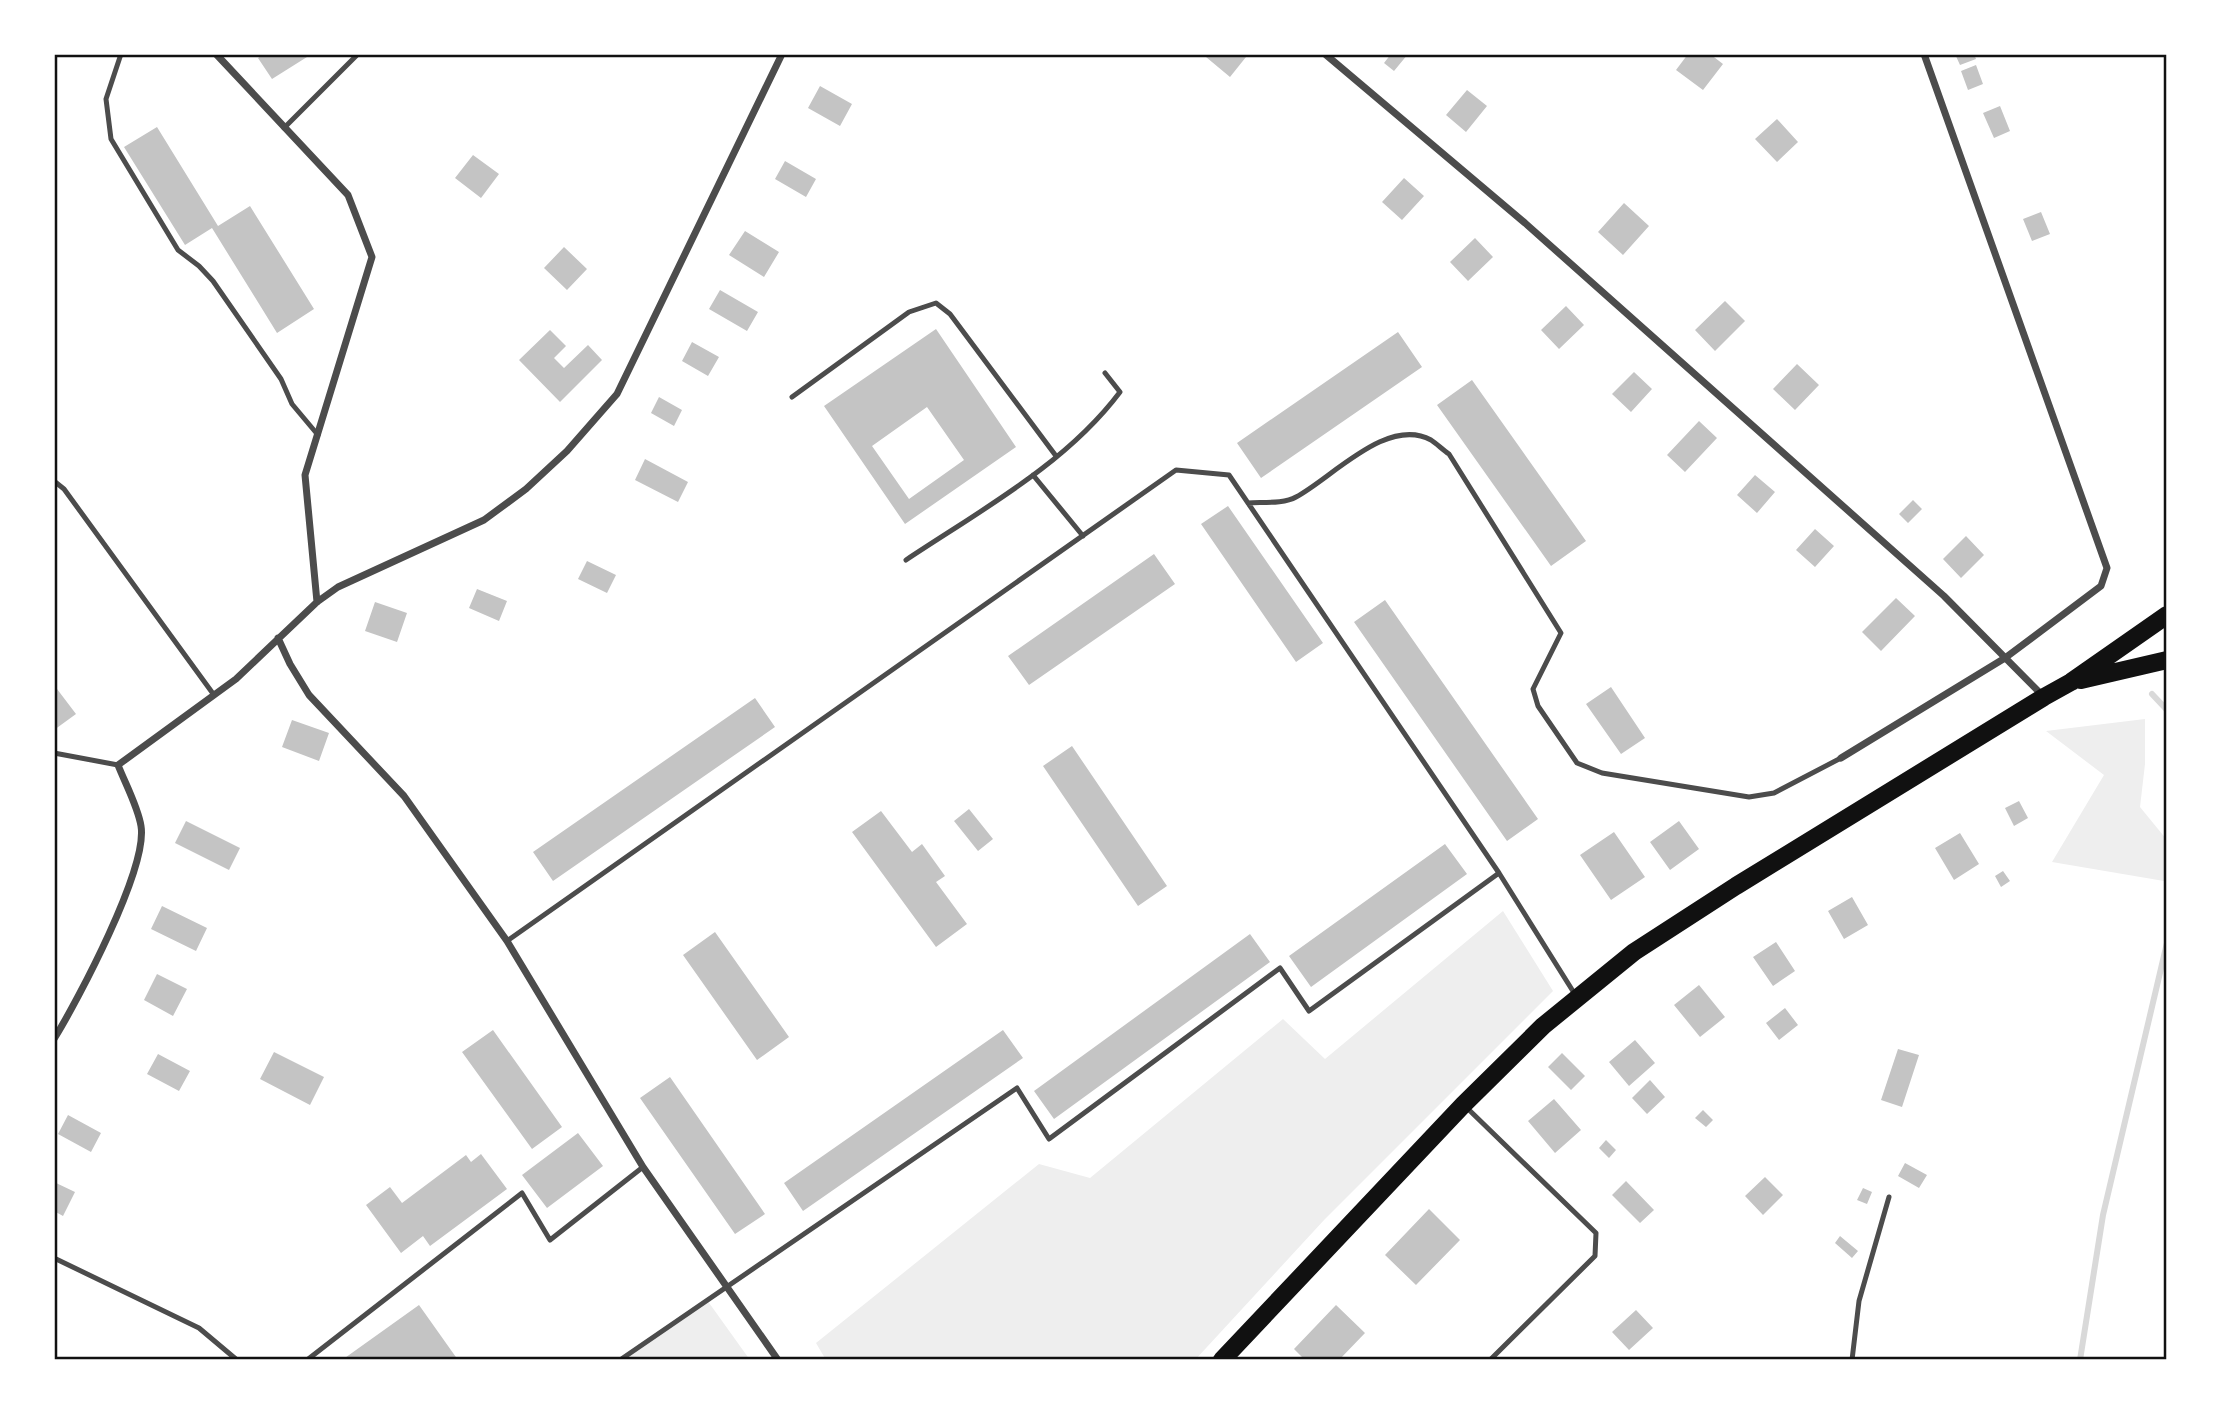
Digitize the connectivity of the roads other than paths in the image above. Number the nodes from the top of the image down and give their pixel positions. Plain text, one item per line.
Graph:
1 (121, 54) edge
2 (216, 54) edge
3 (358, 54) edge
4 (782, 54) edge
5 (1325, 54) edge
6 (1924, 54) edge
7 (284, 128) junction
8 (1105, 373) dead end
9 (793, 397) dead end
10 (318, 435) junction
11 (1056, 456) junction
12 (1033, 475) junction
13 (54, 481) edge
14 (1248, 503) junction
15 (1083, 536) junction
16 (906, 560) dead end
17 (317, 602) junction
18 (2167, 615) edge
19 (278, 638) junction
20 (2005, 657) junction
21 (2167, 660) edge
22 (2071, 682) junction
23 (214, 695) junction
24 (2044, 697) junction
25 (54, 753) edge
26 (1841, 758) joint
27 (118, 765) junction
28 (1499, 873) junction
29 (507, 942) junction
30 (1578, 998) junction
31 (54, 1040) edge
32 (1463, 1105) junction
33 (643, 1167) junction
34 (1889, 1197) dead end
35 (54, 1258) edge
36 (728, 1288) junction
37 (237, 1360) edge
38 (307, 1360) edge
39 (621, 1360) edge
40 (778, 1360) edge
41 (1222, 1360) edge
42 (1490, 1360) edge
43 (1852, 1360) edge

1 - 10 lane
2 - 7 street
3 - 7 lane
4 - 17 street
5 - 20 street
6 - 20 street
7 - 10 street
8 - 11 lane
9 - 11 lane
10 - 17 street
11 - 12 lane
12 - 15 lane
12 - 16 lane
13 - 23 lane
14 - 15 lane
14 - 26 lane
14 - 28 lane
15 - 29 lane
17 - 19 street
18 - 22 main road
19 - 23 street
19 - 29 street
20 - 24 street
20 - 26 street
21 - 22 main road
22 - 24 main road
23 - 27 street
24 - 30 main road
25 - 27 lane
27 - 31 street
28 - 30 lane
28 - 36 lane
29 - 33 street
30 - 32 main road
32 - 41 main road
32 - 42 lane
33 - 36 street
33 - 38 lane
34 - 43 lane
35 - 37 lane
36 - 39 lane
36 - 40 street

